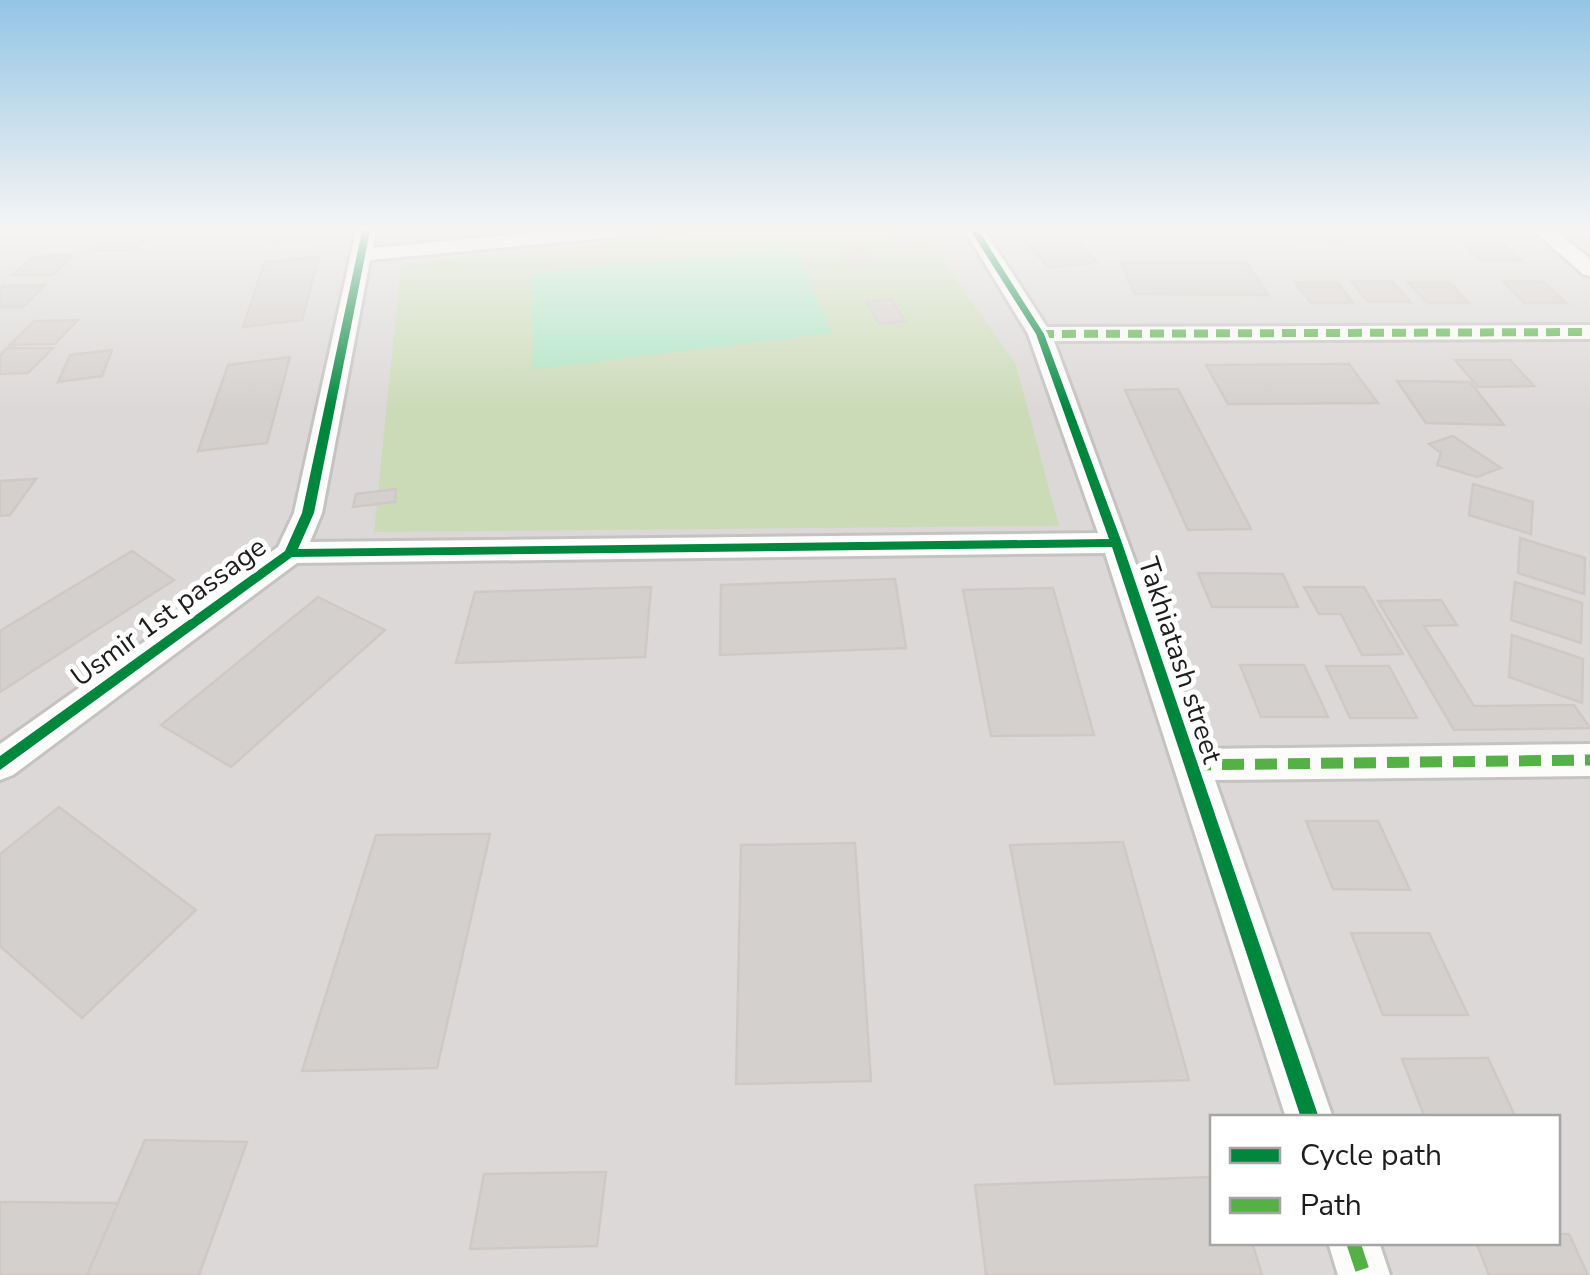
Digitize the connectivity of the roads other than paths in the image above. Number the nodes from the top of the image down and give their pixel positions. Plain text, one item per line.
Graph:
1 (354, 290) edge
2 (1013, 290) edge
3 (1590, 332) edge
4 (1040, 334) junction
5 (1116, 543) junction
6 (290, 553) junction
7 (1590, 760) edge
8 (0, 764) edge
9 (1190, 765) junction
10 (1309, 1115) edge
11 (1354, 1245) edge
12 (1364, 1275) edge

1 - 6 street, Usmir 1st passage
2 - 4 street, Takhiatash street
3 - 4 street
4 - 5 street, Takhiatash street
5 - 6 street
5 - 9 street, Takhiatash street
6 - 8 street, Usmir 1st passage
7 - 9 street
9 - 10 street, Takhiatash street
11 - 12 street

